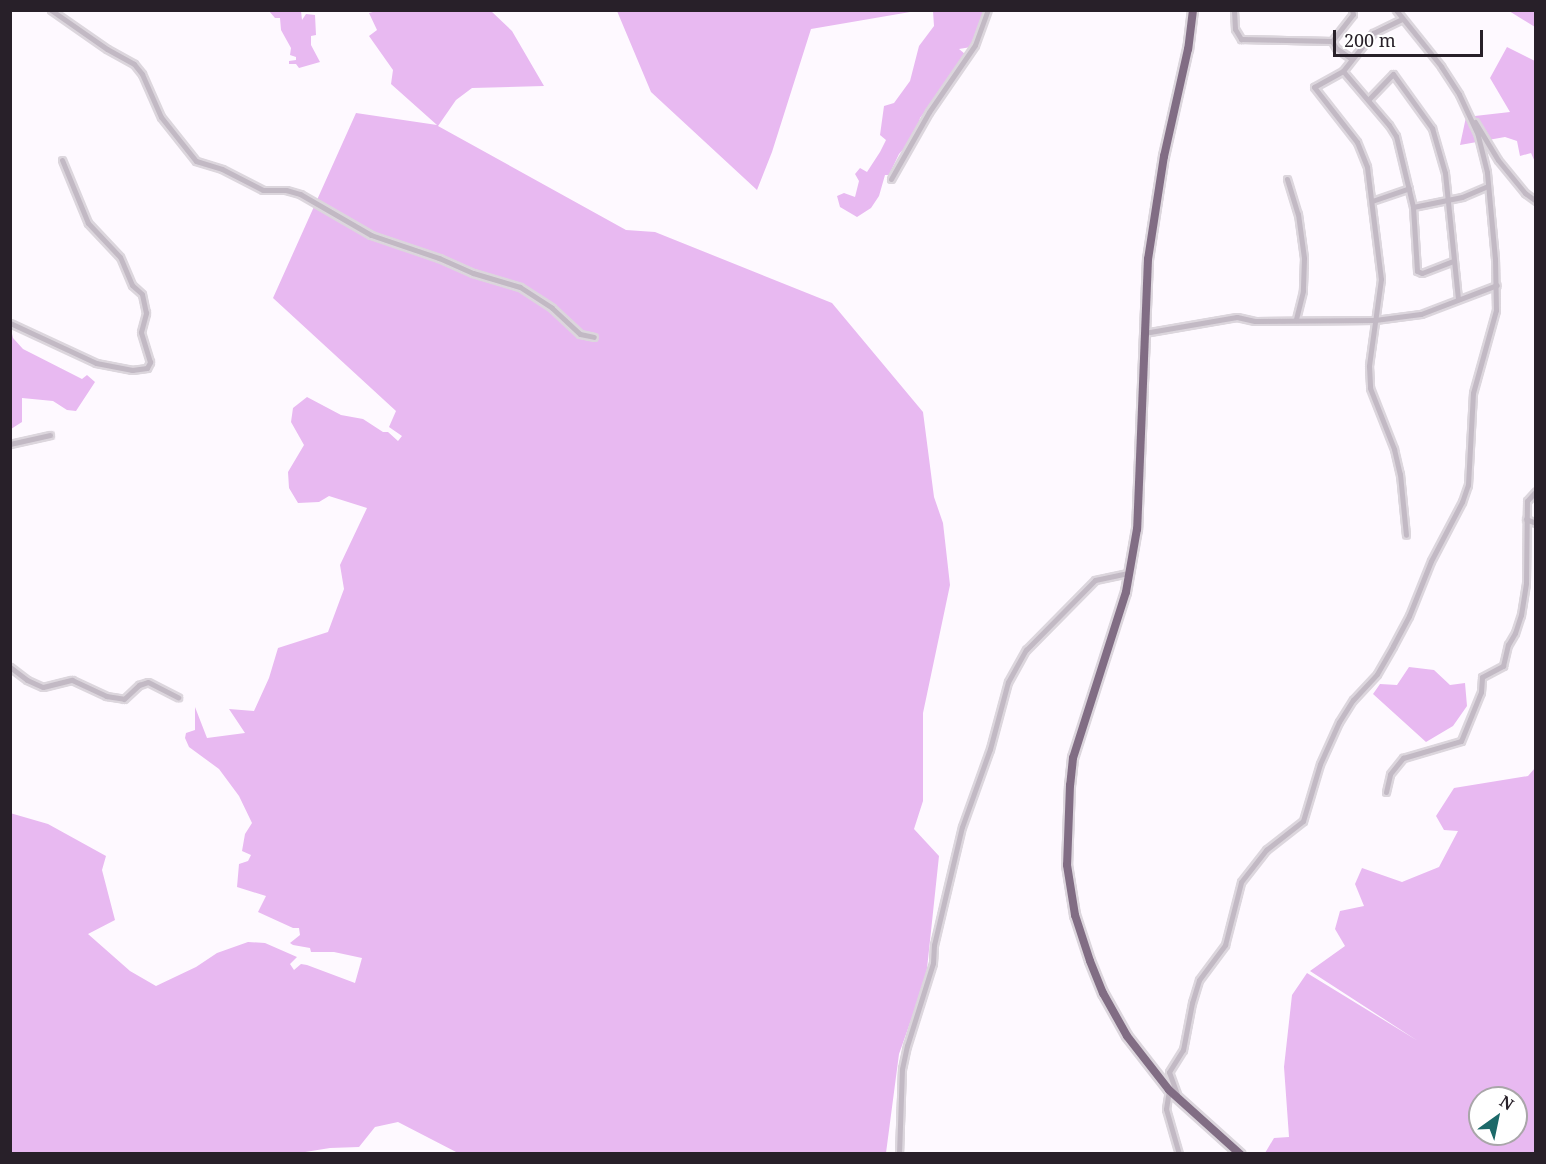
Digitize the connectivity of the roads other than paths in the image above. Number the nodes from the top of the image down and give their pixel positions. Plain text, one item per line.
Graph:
1 (51, 10) edge
2 (988, 10) edge
3 (1193, 10) edge
4 (1234, 10) edge
5 (1352, 10) edge
6 (1396, 10) edge
7 (1402, 19) junction
8 (1332, 41) junction
9 (1352, 59) junction
10 (1343, 72) junction
11 (1368, 100) junction
12 (1471, 118) junction
13 (62, 160) dead end
14 (891, 178) dead end
15 (1287, 179) dead end
16 (1488, 186) junction
17 (1409, 188) junction
18 (1448, 200) junction
19 (1372, 201) junction
20 (1536, 201) edge
21 (1413, 207) junction
22 (1453, 261) junction
23 (1497, 285) junction
24 (1458, 299) junction
25 (1296, 320) junction
26 (1375, 320) junction
27 (10, 323) edge
28 (1144, 333) junction
29 (594, 337) dead end
30 (50, 435) dead end
31 (10, 444) edge
32 (1536, 491) edge
33 (1526, 519) junction
34 (1536, 523) edge
35 (1406, 535) dead end
36 (1129, 573) junction
37 (10, 667) edge
38 (178, 697) dead end
39 (1386, 792) dead end
40 (1169, 1090) junction
41 (1178, 1097) junction
42 (899, 1154) edge
43 (1179, 1154) edge
44 (1240, 1154) edge

1 - 29 street
2 - 14 street
3 - 28 highway
4 - 8 street
5 - 8 street
6 - 7 street
7 - 9 street
7 - 12 street
8 - 9 street
9 - 10 street
10 - 11 street
10 - 19 street
11 - 17 street
11 - 18 street
12 - 16 street
12 - 20 street
13 - 27 street
15 - 25 street
16 - 18 street
16 - 23 street
17 - 19 street
17 - 21 street
18 - 21 street
18 - 22 street
19 - 26 street
21 - 22 street
22 - 24 street
23 - 24 street
23 - 41 street
24 - 26 street
25 - 26 street
25 - 28 street
26 - 35 street
28 - 36 highway
30 - 31 street
32 - 33 street
33 - 34 street
33 - 39 street
36 - 40 highway
36 - 42 street
37 - 38 street
40 - 41 highway
40 - 43 street
41 - 44 highway

